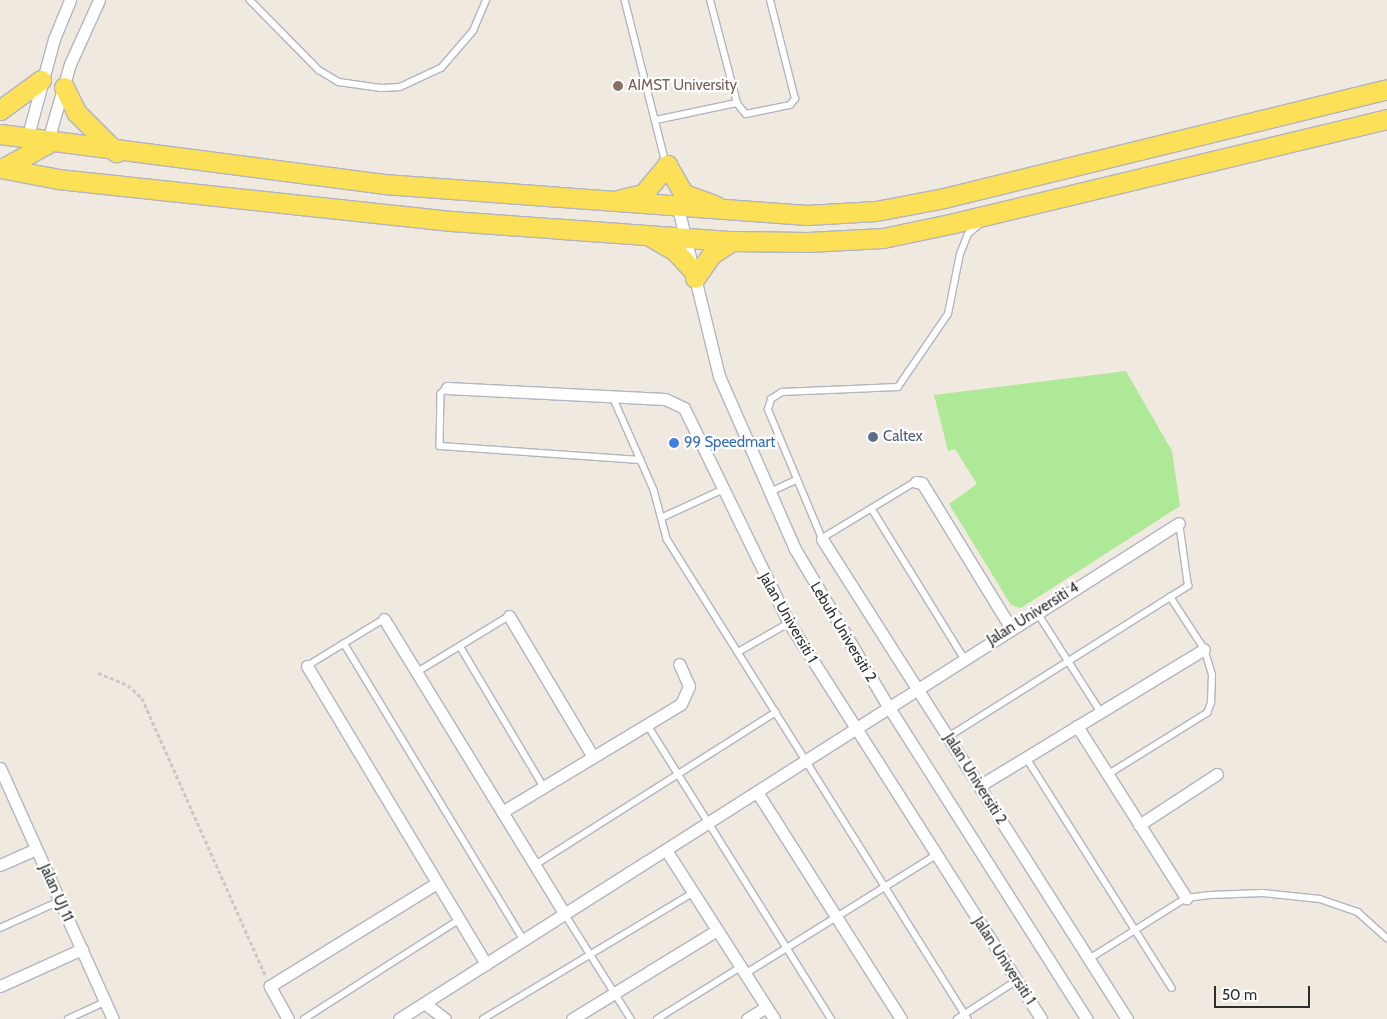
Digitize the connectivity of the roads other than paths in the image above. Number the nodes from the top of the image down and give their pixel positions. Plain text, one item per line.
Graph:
1 (70, 0) edge
2 (100, 0) edge
3 (250, 0) edge
4 (486, 0) edge
5 (625, 0) edge
6 (710, 0) edge
7 (770, 0) edge
8 (41, 80) junction
9 (64, 88) junction
10 (1387, 89) edge
11 (737, 103) junction
12 (0, 110) edge
13 (1387, 119) edge
14 (656, 120) junction
15 (0, 134) edge
16 (37, 144) junction
17 (116, 152) junction
18 (667, 165) junction
19 (1, 168) edge
20 (58, 179) junction
21 (608, 202) junction
22 (678, 208) junction
23 (738, 213) junction
24 (990, 215) junction
25 (647, 235) junction
26 (685, 238) junction
27 (732, 241) junction
28 (694, 274) junction
29 (447, 388) joint
30 (613, 397) junction
31 (641, 460) junction
32 (796, 480) junction
33 (916, 482) joint
34 (722, 490) junction
35 (768, 493) junction
36 (872, 508) junction
37 (661, 518) junction
38 (1179, 523) joint
39 (822, 540) junction
40 (1170, 597) junction
41 (1037, 612) junction
42 (509, 616) joint
43 (384, 619) joint
44 (789, 623) junction
45 (1011, 628) junction
46 (344, 643) junction
47 (460, 646) junction
48 (1204, 649) junction
49 (740, 652) junction
50 (964, 658) junction
51 (1068, 661) junction
52 (679, 664) dead end
53 (307, 666) joint
54 (416, 672) junction
55 (916, 688) junction
56 (888, 706) junction
57 (776, 712) junction
58 (1101, 712) junction
59 (647, 724) junction
60 (1077, 726) junction
61 (856, 730) junction
62 (948, 737) junction
63 (593, 757) junction
64 (1026, 757) junction
65 (806, 762) junction
66 (0, 768) edge
67 (678, 774) junction
68 (1217, 774) dead end
69 (1107, 775) junction
70 (979, 786) junction
71 (544, 787) junction
72 (757, 792) junction
73 (502, 812) junction
74 (709, 823) junction
75 (1139, 825) junction
76 (36, 848) junction
77 (666, 850) junction
78 (936, 855) junction
79 (0, 865) edge
80 (535, 865) junction
81 (437, 883) junction
82 (884, 887) junction
83 (693, 893) junction
84 (1186, 898) junction
85 (60, 901) junction
86 (565, 914) junction
87 (836, 917) junction
88 (459, 920) junction
89 (0, 928) edge
90 (717, 930) junction
91 (1135, 930) junction
92 (1387, 938) edge
93 (524, 940) junction
94 (786, 948) junction
95 (82, 949) junction
96 (591, 955) junction
97 (1089, 959) junction
98 (486, 964) junction
99 (743, 970) junction
100 (1016, 981) junction
101 (0, 986) edge
102 (1172, 988) dead end
103 (615, 993) junction
104 (106, 1002) junction
105 (424, 1004) junction
106 (766, 1007) junction
107 (966, 1017) edge
108 (68, 1019) edge
109 (113, 1019) edge
110 (288, 1019) edge
111 (304, 1019) edge
112 (399, 1019) edge
113 (445, 1019) edge
114 (483, 1019) edge
115 (572, 1019) edge
116 (631, 1019) edge
117 (658, 1019) edge
118 (747, 1019) edge
119 (774, 1019) edge
120 (831, 1019) edge
121 (901, 1019) edge
122 (957, 1019) edge
123 (1041, 1019) edge
124 (1087, 1019) edge
125 (1127, 1019) edge

1 - 8 street
2 - 9 street
3 - 4 lane
5 - 14 lane
6 - 11 lane
7 - 11 lane
8 - 12 main road
8 - 16 street
9 - 16 street
9 - 17 main road
10 - 23 main road
11 - 14 lane
13 - 24 main road
14 - 18 lane
15 - 16 main road
16 - 17 main road
16 - 19 main road
16 - 20 main road
17 - 21 main road
18 - 21 main road
18 - 22 lane
18 - 23 main road
19 - 20 main road
20 - 25 main road
21 - 22 main road
22 - 23 main road
22 - 26 street, Lebuh Universiti 2
24 - 27 main road
24 - 32 lane
25 - 26 main road
25 - 28 main road
26 - 27 main road
26 - 28 street, Lebuh Universiti 2
27 - 28 main road
28 - 35 street, Lebuh Universiti 2
29 - 30 street, Jalan Universiti 1
29 - 31 lane
30 - 31 lane
30 - 34 street, Jalan Universiti 1
31 - 37 lane
32 - 35 lane
32 - 39 lane
33 - 36 lane
33 - 45 street
34 - 37 lane
34 - 44 street, Jalan Universiti 1
35 - 56 street, Lebuh Universiti 2
36 - 39 lane
36 - 50 lane
37 - 49 lane
38 - 40 lane
38 - 41 street, Jalan Universiti 4
39 - 55 street, Jalan Universiti 2
40 - 48 lane
40 - 51 lane
41 - 45 street, Jalan Universiti 4
41 - 51 lane
42 - 47 lane
42 - 63 street
43 - 46 lane
43 - 54 street
44 - 49 lane
44 - 61 street, Jalan Universiti 1
45 - 50 street, Jalan Universiti 4
46 - 53 lane
46 - 93 lane
47 - 54 lane
47 - 71 lane
48 - 58 street
48 - 69 lane
49 - 57 lane
50 - 55 street, Jalan Universiti 4
51 - 58 lane
51 - 62 lane
52 - 59 street
53 - 81 street
54 - 73 street
55 - 56 street, Jalan Universiti 4
55 - 62 street, Jalan Universiti 2
56 - 61 street, Jalan Universiti 4
56 - 124 street, Lebuh Universiti 2
57 - 65 lane
57 - 67 lane
58 - 60 street
59 - 63 street
59 - 67 lane
60 - 64 street
60 - 69 street
61 - 65 street, Jalan Universiti 4
61 - 78 street, Jalan Universiti 1
62 - 70 street, Jalan Universiti 2
63 - 71 street
64 - 70 street
64 - 91 lane
65 - 72 street, Jalan Universiti 4
65 - 82 lane
66 - 76 street, Jalan UJ 11
67 - 74 lane
67 - 80 lane
68 - 75 street
69 - 75 street
70 - 97 street, Jalan Universiti 2
71 - 73 street
72 - 74 street, Jalan Universiti 4
72 - 87 street
73 - 80 street
74 - 77 street, Jalan Universiti 4
74 - 94 lane
75 - 84 street
76 - 79 street
76 - 85 street, Jalan UJ 11
77 - 83 street
77 - 86 street, Jalan Universiti 4
78 - 82 lane
78 - 100 street, Jalan Universiti 1
80 - 86 street
81 - 88 street
81 - 110 street
82 - 87 lane
82 - 107 lane
83 - 90 street
83 - 96 lane
84 - 91 lane
84 - 92 lane
85 - 89 lane
85 - 95 street, Jalan UJ 11
86 - 93 street, Jalan Universiti 4
86 - 96 lane
87 - 94 lane
87 - 121 street
88 - 98 street
88 - 111 lane
90 - 99 street
90 - 103 street
91 - 97 lane
91 - 102 lane
93 - 98 street, Jalan Universiti 4
94 - 99 lane
94 - 120 lane
95 - 101 street
95 - 104 street, Jalan UJ 11
96 - 103 lane
96 - 114 lane
97 - 125 street, Jalan Universiti 2
98 - 105 street, Jalan Universiti 4
99 - 106 street
99 - 117 lane
100 - 107 lane
100 - 123 street, Jalan Universiti 1
103 - 115 street
103 - 116 lane
104 - 108 lane
104 - 109 street, Jalan UJ 11
105 - 112 street, Jalan Universiti 4
105 - 113 street
106 - 118 street
106 - 119 street
107 - 122 lane

